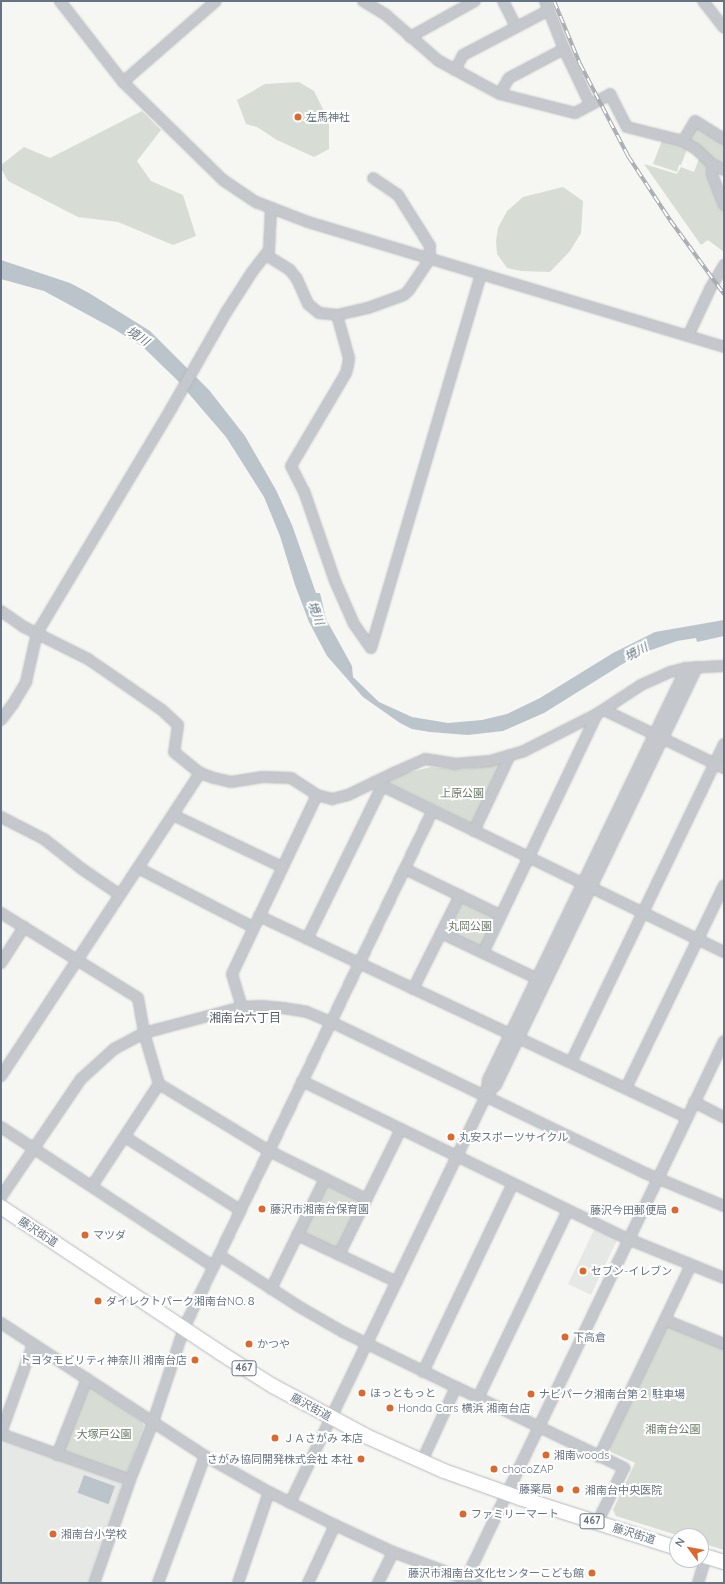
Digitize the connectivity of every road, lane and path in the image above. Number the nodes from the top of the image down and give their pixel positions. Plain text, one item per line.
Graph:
1 (60, 1) edge
2 (216, 1) edge
3 (363, 1) edge
4 (383, 1) edge
5 (475, 1) edge
6 (503, 1) edge
7 (703, 1) edge
8 (547, 5) edge
9 (375, 9) junction
10 (516, 27) junction
11 (724, 28) edge
12 (410, 37) junction
13 (564, 49) junction
14 (455, 70) junction
15 (123, 82) junction
16 (500, 94) junction
17 (590, 104) junction
18 (724, 139) edge
19 (683, 141) junction
20 (712, 164) junction
21 (724, 170) edge
22 (373, 178) dead end
23 (724, 204) edge
24 (271, 209) junction
25 (266, 255) junction
26 (430, 259) junction
27 (724, 265) edge
28 (481, 274) junction
29 (337, 315) junction
30 (688, 336) junction
31 (724, 347) edge
32 (1, 611) edge
33 (37, 634) junction
34 (724, 666) edge
35 (692, 668) junction
36 (600, 712) junction
37 (1, 720) edge
38 (659, 736) junction
39 (724, 744) edge
40 (510, 756) junction
41 (719, 766) edge
42 (200, 773) junction
43 (378, 784) junction
44 (317, 795) junction
45 (432, 812) junction
46 (173, 815) junction
47 (1, 817) edge
48 (474, 831) junction
49 (528, 858) junction
50 (282, 867) junction
51 (138, 868) junction
52 (405, 869) junction
53 (724, 885) edge
54 (587, 886) junction
55 (120, 895) junction
56 (460, 895) junction
57 (642, 912) junction
58 (1, 913) edge
59 (259, 916) junction
60 (500, 916) junction
61 (24, 927) junction
62 (253, 927) junction
63 (441, 933) junction
64 (307, 939) junction
65 (698, 939) junction
66 (724, 952) edge
67 (483, 953) junction
68 (77, 959) junction
69 (1, 963) edge
70 (359, 964) junction
71 (541, 980) junction
72 (413, 989) junction
73 (242, 1007) junction
74 (331, 1022) junction
75 (144, 1033) junction
76 (515, 1035) junction
77 (724, 1041) edge
78 (571, 1062) junction
79 (1, 1076) edge
80 (302, 1081) junction
81 (159, 1084) junction
82 (626, 1088) junction
83 (486, 1095) junction
84 (694, 1102) junction
85 (724, 1116) edge
86 (687, 1117) junction
87 (1, 1127) edge
88 (401, 1129) junction
89 (125, 1137) junction
90 (33, 1148) junction
91 (269, 1151) junction
92 (457, 1156) junction
93 (658, 1178) junction
94 (325, 1179) junction
95 (513, 1183) junction
96 (92, 1186) junction
97 (1, 1197) edge
98 (366, 1199) junction
99 (723, 1203) edge
100 (1, 1208) edge
101 (240, 1210) junction
102 (568, 1210) junction
103 (297, 1235) junction
104 (628, 1239) junction
105 (219, 1255) junction
106 (339, 1255) junction
107 (691, 1265) junction
108 (213, 1266) junction
109 (724, 1278) edge
110 (397, 1282) junction
111 (271, 1289) junction
112 (665, 1320) junction
113 (1, 1323) edge
114 (184, 1328) junction
115 (33, 1344) junction
116 (724, 1344) edge
117 (367, 1345) junction
118 (423, 1372) junction
119 (87, 1379) junction
120 (456, 1388) junction
121 (478, 1398) junction
122 (332, 1418) junction
123 (152, 1422) junction
124 (538, 1427) junction
125 (1, 1433) edge
126 (58, 1456) junction
127 (205, 1456) junction
128 (599, 1457) junction
129 (422, 1461) junction
130 (130, 1480) junction
131 (270, 1492) junction
132 (506, 1493) junction
133 (290, 1503) junction
134 (597, 1523) junction
135 (335, 1525) junction
136 (669, 1546) edge
137 (393, 1552) junction
138 (709, 1558) edge
139 (724, 1562) edge
140 (701, 1568) edge
141 (465, 1581) edge
142 (94, 1583) edge
143 (158, 1583) edge
144 (238, 1583) edge
145 (308, 1583) edge
146 (378, 1583) edge
147 (476, 1583) edge
148 (698, 1583) edge

1 - 15 street
2 - 15 street
3 - 9 street
4 - 9 street
5 - 12 street
6 - 10 street
7 - 11 street
8 - 10 street
8 - 13 street
9 - 12 street
10 - 14 street
12 - 14 street
13 - 16 street
13 - 17 street
14 - 16 street
15 - 24 street
16 - 17 street
17 - 19 street
18 - 19 street
19 - 20 street
20 - 21 street
20 - 23 street
22 - 26 street
24 - 25 street
24 - 26 street
25 - 29 street
25 - 33 street
26 - 28 street
26 - 29 street
27 - 30 street
28 - 29 street
28 - 30 street
30 - 31 street
32 - 33 street
33 - 37 street
33 - 42 street
34 - 35 street
35 - 36 street
35 - 38 street
36 - 38 street
36 - 40 street
36 - 49 street
38 - 41 street
38 - 54 street
39 - 41 street
40 - 43 street
40 - 48 street
41 - 57 street
42 - 44 street
42 - 46 street
43 - 44 street
43 - 45 street
43 - 64 street
44 - 50 street
45 - 48 street
45 - 52 street
46 - 50 street
46 - 51 street
47 - 55 street
48 - 49 street
49 - 54 street
49 - 60 street
50 - 59 street
51 - 55 street
51 - 62 street
52 - 56 street
52 - 70 street
53 - 65 street
54 - 57 street
54 - 71 street
55 - 68 street
56 - 60 street
56 - 63 street
57 - 65 street
57 - 78 street
58 - 61 street
59 - 62 street
59 - 64 street
60 - 67 street
61 - 68 street
61 - 69 street
62 - 73 street
63 - 67 street
63 - 72 street
64 - 70 street
65 - 66 street
65 - 82 street
67 - 71 street
68 - 75 street
68 - 79 street
70 - 72 street
70 - 74 street
71 - 76 street
72 - 76 street
73 - 74 street
73 - 75 street
74 - 80 street
74 - 83 street
75 - 81 street
75 - 90 street
76 - 78 street
76 - 83 street
77 - 84 street
78 - 82 street
80 - 88 street
80 - 91 street
81 - 89 street
81 - 91 street
82 - 86 street
83 - 92 street
83 - 93 street
84 - 85 street
84 - 86 street
86 - 93 street
87 - 90 street
88 - 92 street
88 - 98 street
89 - 96 street
89 - 101 street
90 - 96 street
90 - 97 street
91 - 94 street
91 - 101 street
92 - 95 street
92 - 110 street
93 - 99 street
93 - 104 street
94 - 98 street
94 - 103 street
95 - 102 street
95 - 118 street
96 - 108 street
98 - 106 street
100 - 114 highway, 藤沢街道 / 467
101 - 105 street
102 - 104 street
102 - 121 street
103 - 106 street
103 - 111 street
104 - 107 street
104 - 124 street
105 - 108 street
105 - 111 street
106 - 110 street
107 - 109 street
107 - 112 street
108 - 114 street
110 - 117 street
111 - 117 street
112 - 116 street
112 - 128 street
113 - 115 street
114 - 122 highway, 藤沢街道 / 467
114 - 123 street
115 - 119 street
115 - 125 street
117 - 118 street
117 - 122 street
118 - 120 street
119 - 123 street
119 - 126 street
120 - 121 street
120 - 129 street
121 - 124 street
122 - 129 highway, 藤沢街道 / 467
122 - 133 street
123 - 127 street
123 - 130 street
124 - 128 street
124 - 132 street
125 - 126 street
126 - 130 street
127 - 131 street
127 - 143 street
128 - 134 street
129 - 132 highway, 藤沢街道 / 467
130 - 142 street
131 - 133 street
131 - 144 street
132 - 134 highway, 藤沢街道 / 467
132 - 141 street
133 - 135 street
134 - 136 highway, 藤沢街道 / 467
135 - 137 street
135 - 145 street
137 - 141 street
137 - 146 street
138 - 139 highway
140 - 148 street
141 - 147 street

